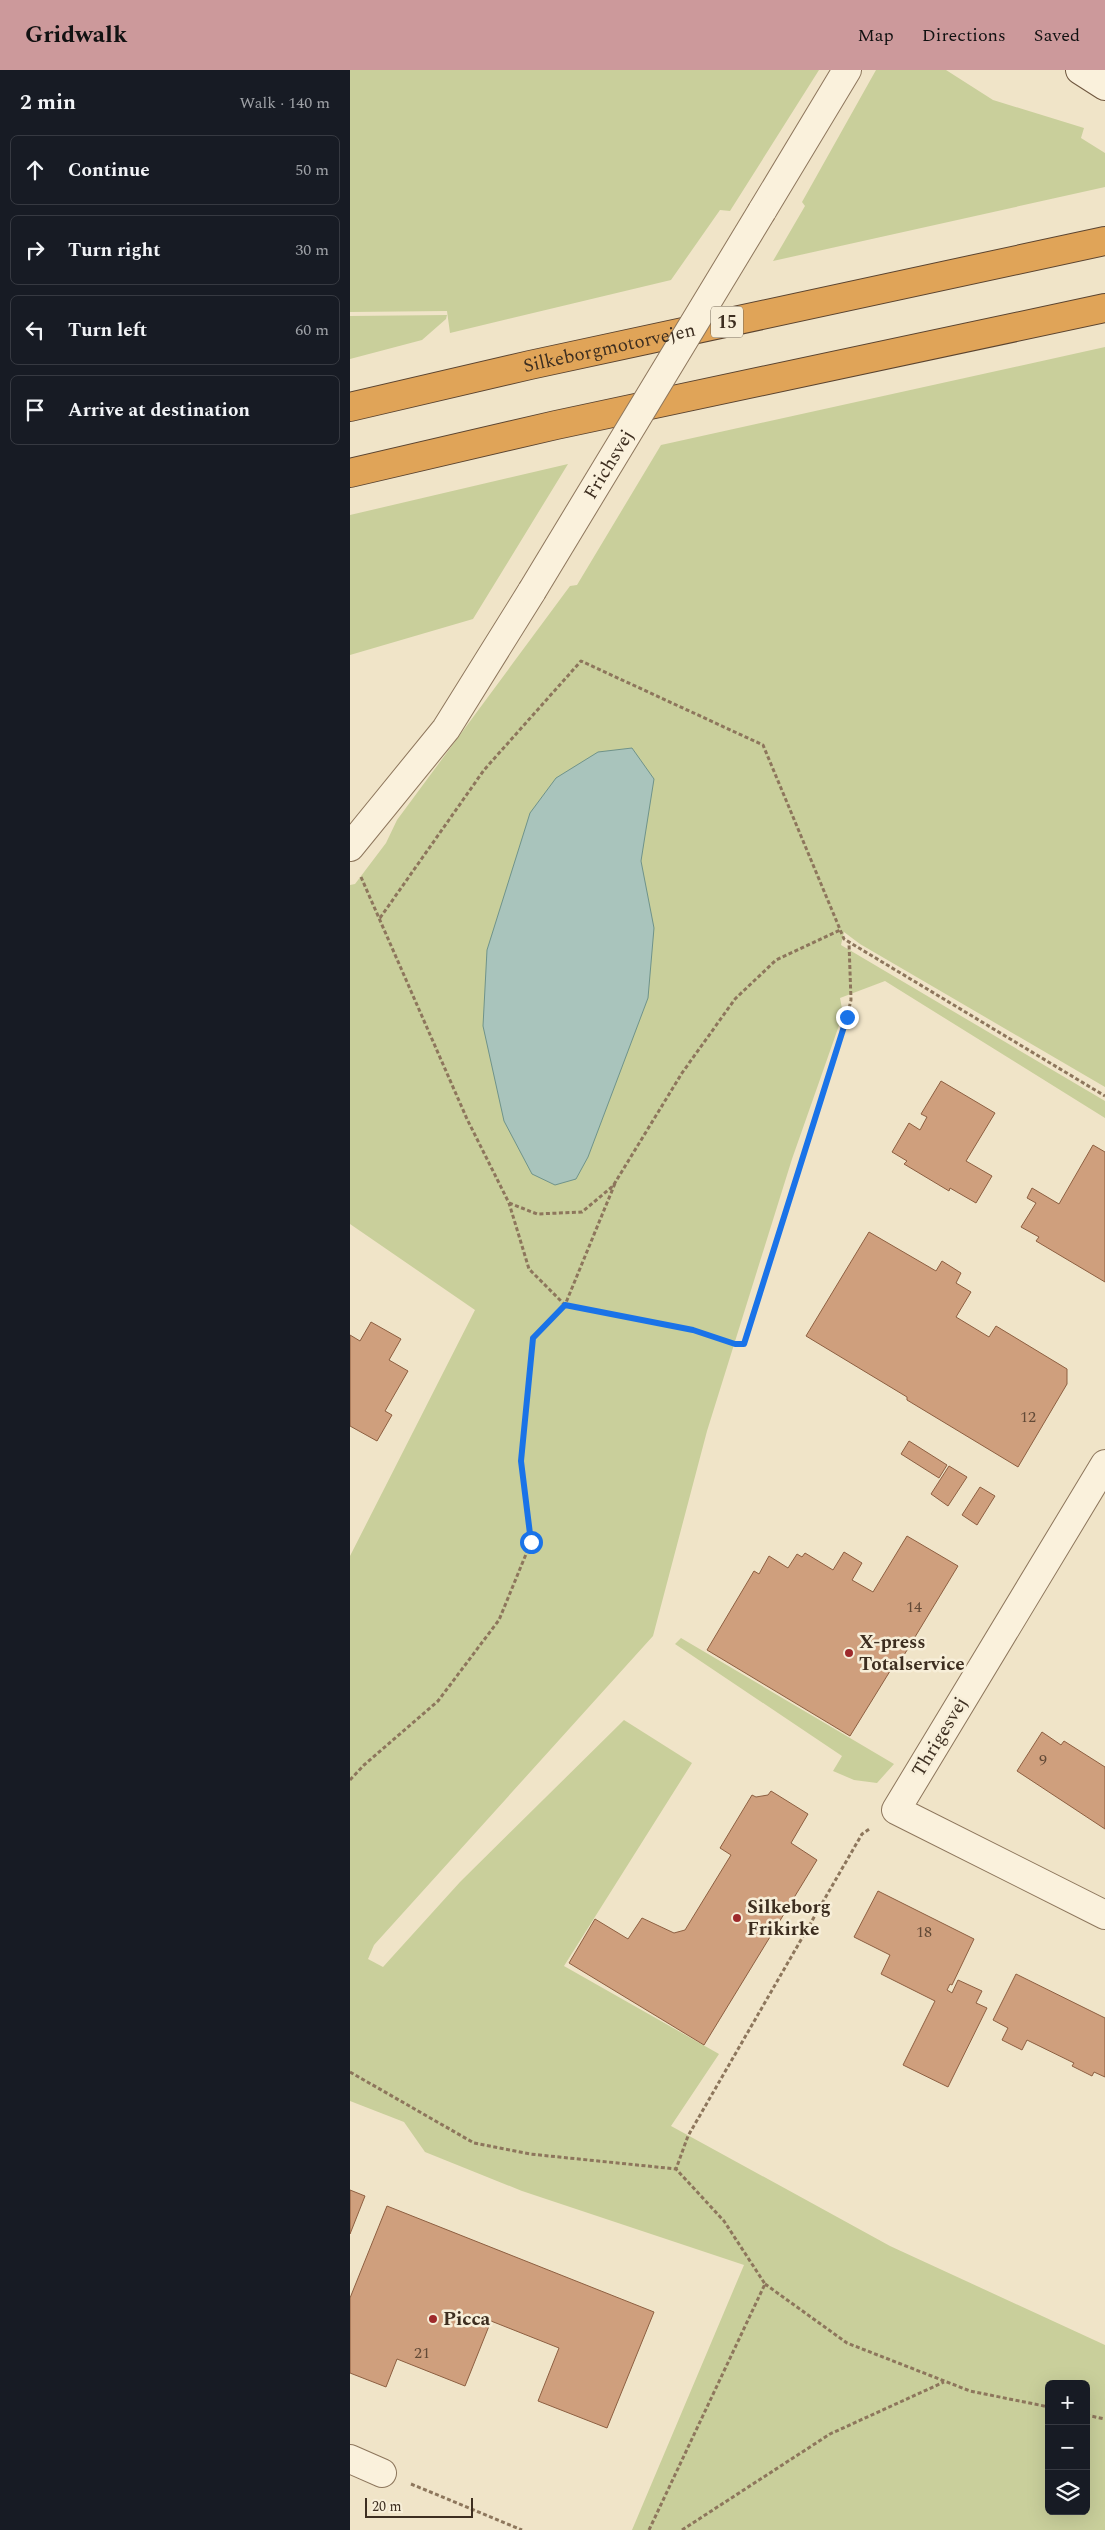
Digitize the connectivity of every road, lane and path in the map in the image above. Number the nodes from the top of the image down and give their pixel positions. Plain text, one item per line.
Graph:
1 (847, 70) edge
2 (1080, 70) edge
3 (1105, 86) edge
4 (1105, 241) edge
5 (1105, 308) edge
6 (350, 407) edge
7 (350, 473) edge
8 (354, 857) edge
9 (380, 918) junction
10 (840, 930) junction
11 (849, 943) junction
12 (1105, 1096) edge
13 (616, 1181) junction
14 (509, 1203) junction
15 (565, 1305) junction
16 (1105, 1464) edge
17 (350, 1780) edge
18 (896, 1810) junction
19 (1105, 1915) edge
20 (350, 2072) edge
21 (676, 2170) junction
22 (764, 2284) junction
23 (945, 2382) junction
24 (1045, 2406) edge
25 (1090, 2416) edge
26 (1105, 2419) edge
27 (350, 2459) edge
28 (382, 2473) joint
29 (522, 2530) edge
30 (649, 2530) edge
31 (682, 2530) edge

1 - 8 street, Frichsvej, bridge
2 - 3 street
4 - 6 highway, Silkeborgmotorvejen / 15
5 - 7 highway
8 - 9 path
9 - 10 path
9 - 14 path
10 - 11 path
10 - 13 path
11 - 12 path
11 - 15 path
13 - 14 path
13 - 15 path
14 - 15 path
15 - 17 path
16 - 18 street, Thrigesvej
18 - 19 street
18 - 21 path
20 - 21 path
21 - 22 path
22 - 23 path
22 - 30 path
23 - 24 path
23 - 31 path
25 - 26 path
27 - 28 street
28 - 29 path

